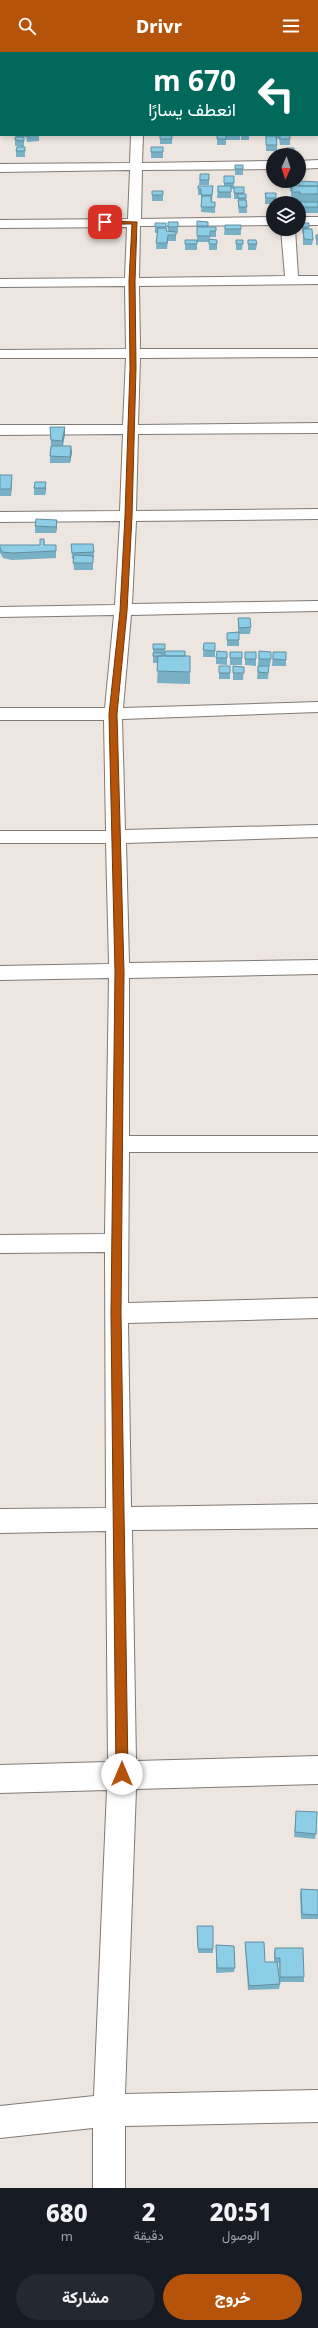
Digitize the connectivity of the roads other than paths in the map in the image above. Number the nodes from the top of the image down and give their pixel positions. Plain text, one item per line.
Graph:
1 (137, 136) edge
2 (318, 164) edge
3 (266, 165) edge
4 (306, 165) edge
5 (136, 166) junction
6 (0, 168) edge
7 (266, 221) edge
8 (306, 221) edge
9 (318, 221) edge
10 (134, 222) junction
11 (0, 224) edge
12 (289, 236) edge
13 (292, 280) junction
14 (318, 280) edge
15 (132, 281) junction
16 (0, 283) edge
17 (133, 353) junction
18 (318, 353) edge
19 (0, 354) edge
20 (318, 428) edge
21 (132, 429) junction
22 (0, 430) edge
23 (318, 514) edge
24 (128, 516) junction
25 (0, 517) edge
26 (318, 606) edge
27 (123, 611) junction
28 (0, 612) edge
29 (318, 707) edge
30 (0, 714) edge
31 (113, 714) junction
32 (318, 831) edge
33 (0, 837) edge
34 (117, 837) junction
35 (318, 967) edge
36 (119, 972) junction
37 (0, 973) edge
38 (118, 1144) junction
39 (318, 1144) edge
40 (0, 1244) edge
41 (117, 1244) junction
42 (318, 1308) edge
43 (116, 1313) junction
44 (318, 1516) edge
45 (120, 1518) junction
46 (0, 1521) edge
47 (318, 1770) edge
48 (122, 1774) junction
49 (0, 1779) edge
50 (318, 2106) edge
51 (109, 2110) junction
52 (0, 2122) edge
53 (109, 2188) edge

1 - 5 street
2 - 4 street
3 - 5 street
5 - 6 street
5 - 10 street
7 - 10 street
8 - 9 street
10 - 11 street
10 - 15 street
12 - 13 street
13 - 14 street
13 - 15 street
15 - 16 street
15 - 17 street
17 - 18 street
17 - 19 street
17 - 21 street
20 - 21 street
21 - 22 street
21 - 24 street
23 - 24 street
24 - 25 street
24 - 27 street
26 - 27 street
27 - 28 street
27 - 31 street
29 - 31 street
30 - 31 street
31 - 34 street
32 - 34 street
33 - 34 street
34 - 36 street
35 - 36 street
36 - 37 street
36 - 38 street
38 - 39 street
38 - 41 street
40 - 41 street
41 - 43 street
42 - 43 street
43 - 45 street
44 - 45 street
45 - 46 street
45 - 48 street
47 - 48 street
48 - 49 street
48 - 51 street
50 - 51 street
51 - 52 street
51 - 53 street

